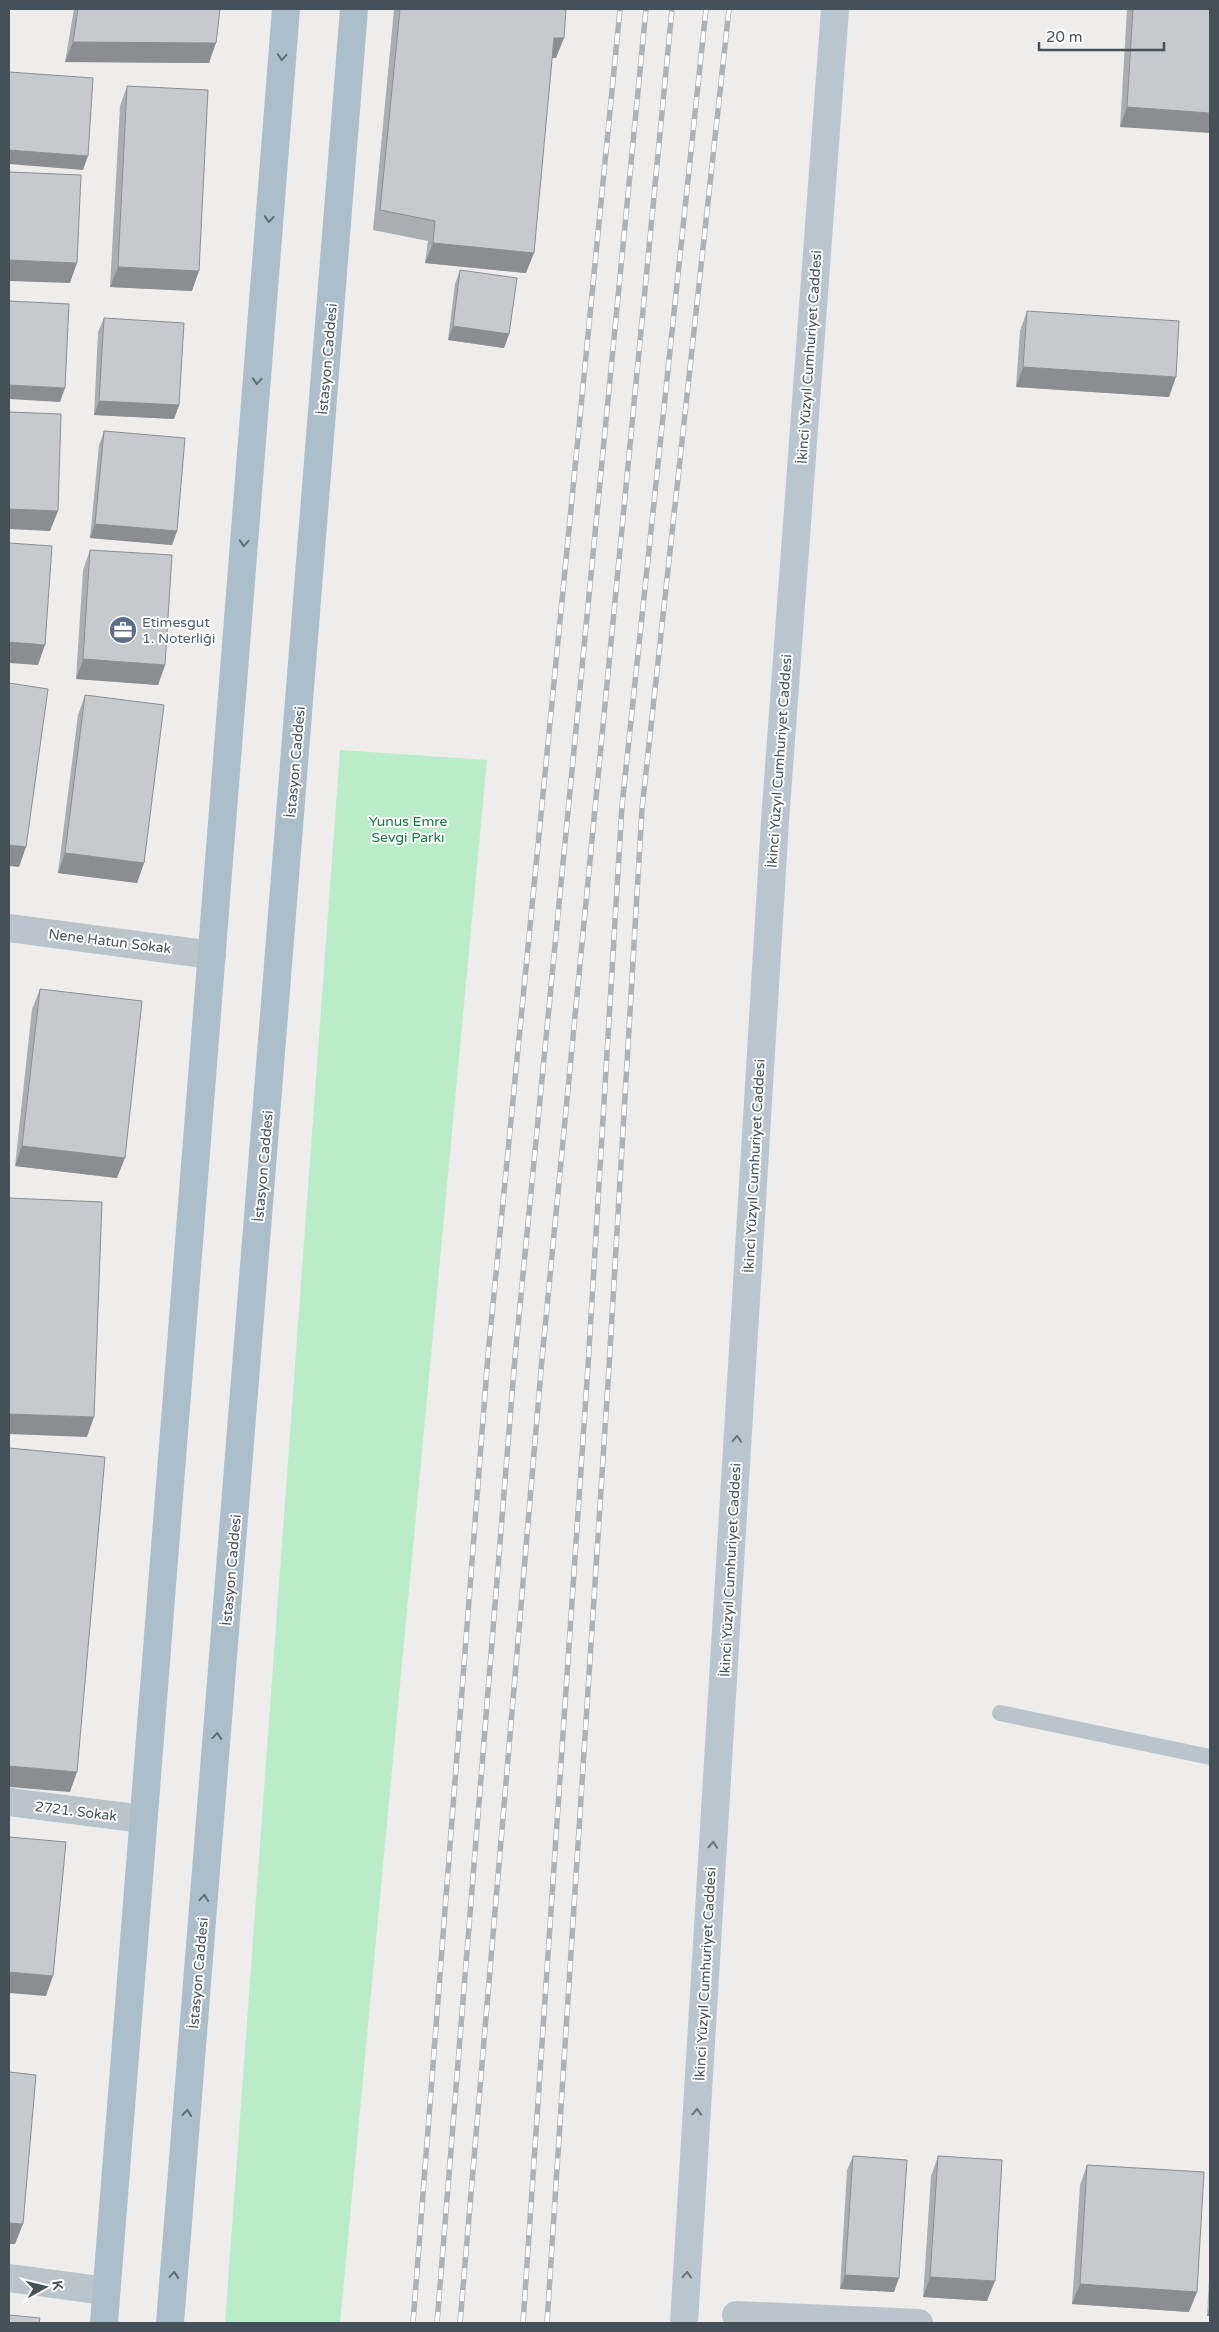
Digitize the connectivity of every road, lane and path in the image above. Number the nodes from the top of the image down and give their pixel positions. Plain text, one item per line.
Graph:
1 (286, 9) edge
2 (354, 9) edge
3 (835, 9) edge
4 (9, 928) edge
5 (212, 955) junction
6 (1000, 1713) dead end
7 (1210, 1757) edge
8 (9, 1802) edge
9 (143, 1819) junction
10 (9, 2278) edge
11 (106, 2291) junction
12 (736, 2314) dead end
13 (104, 2323) edge
14 (170, 2323) edge
15 (684, 2323) edge
16 (919, 2323) edge

1 -> 5 main road
14 -> 2 main road, İstasyon Caddesi
15 -> 3 main road, İkinci Yüzyıl Cumhuriyet Caddesi
4 - 5 street, Nene Hatun Sokak
5 - 9 main road
6 - 7 lane
8 - 9 street, 2721. Sokak
9 - 11 main road
10 - 11 street
11 - 13 main road
12 - 16 street

